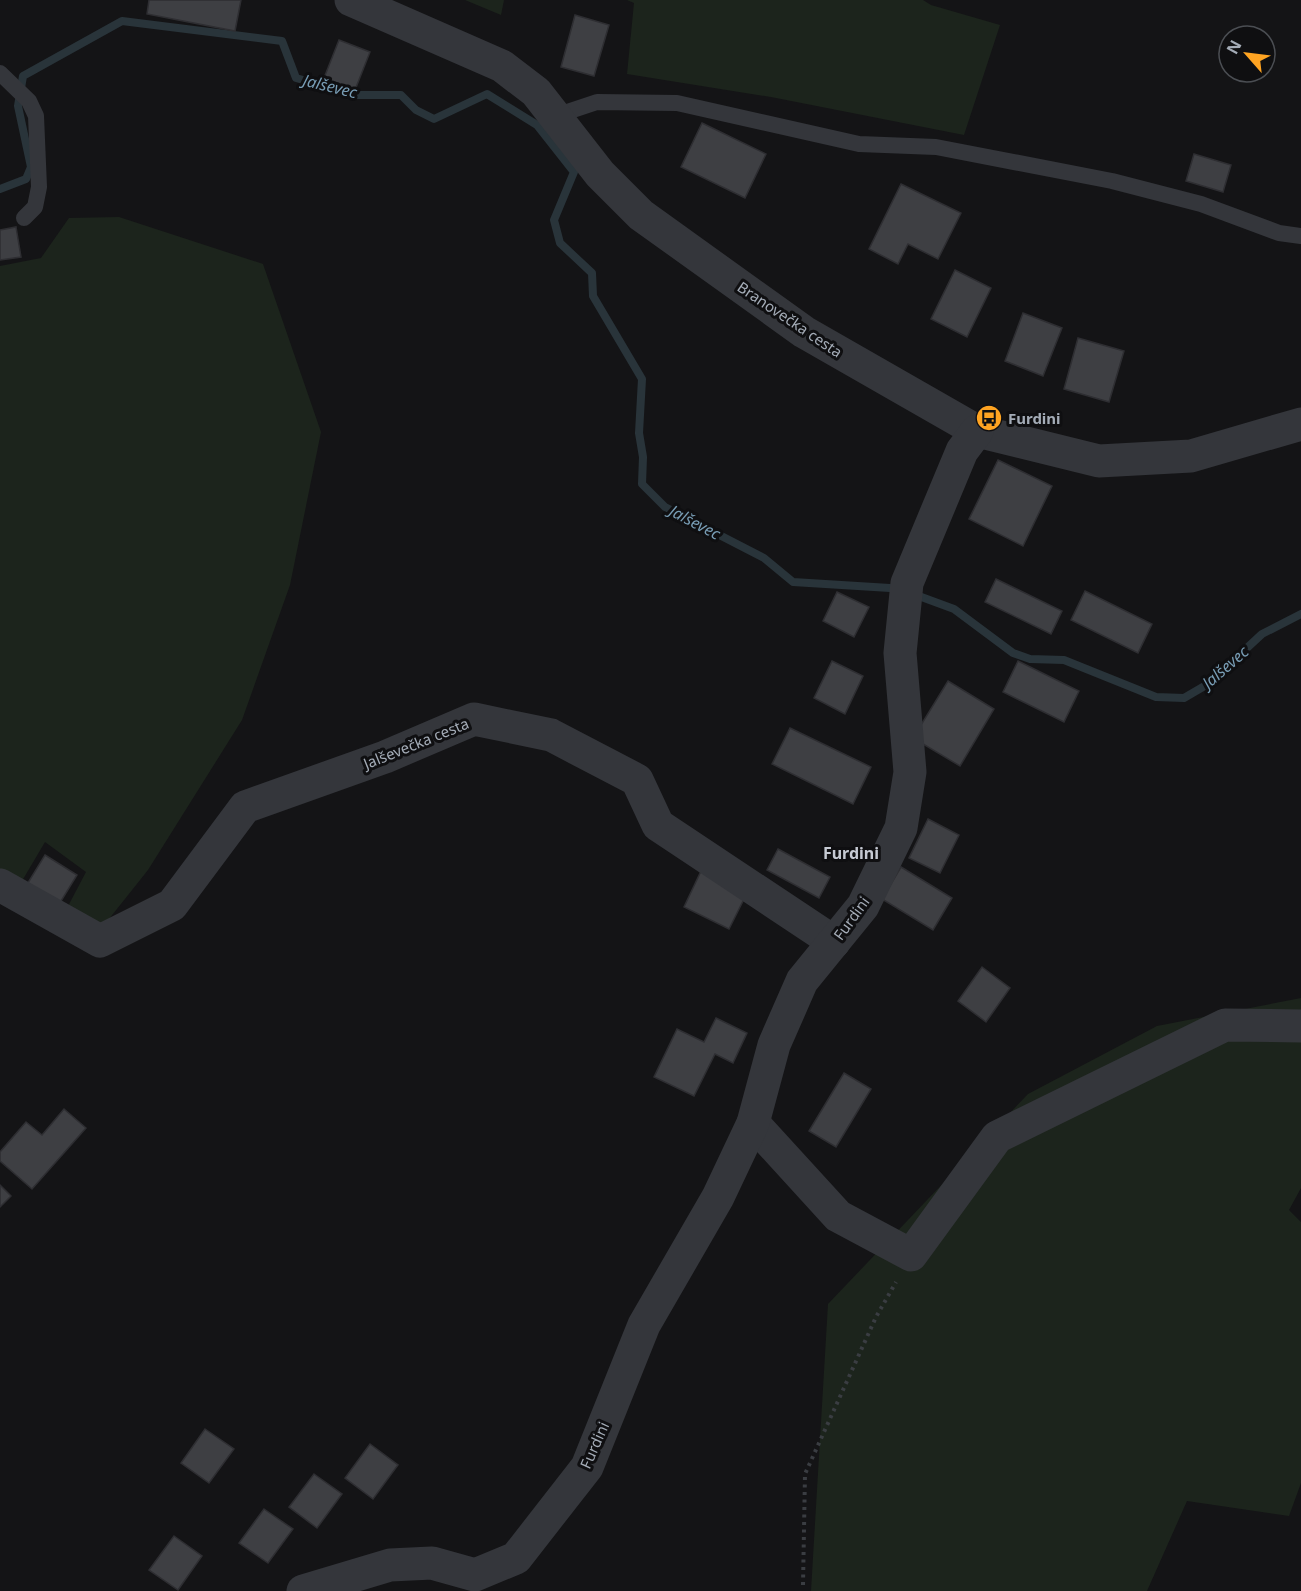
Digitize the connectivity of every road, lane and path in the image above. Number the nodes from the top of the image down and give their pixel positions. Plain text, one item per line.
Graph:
1 (351, 0) edge
2 (0, 73) edge
3 (555, 116) junction
4 (24, 218) dead end
5 (1301, 236) edge
6 (1301, 424) edge
7 (977, 431) junction
8 (0, 885) edge
9 (834, 942) junction
10 (1301, 1026) edge
11 (753, 1123) junction
12 (911, 1255) junction
13 (803, 1585) dead end
14 (303, 1591) edge

1 - 3 street, Branovečka cesta
2 - 4 lane
3 - 5 lane
3 - 7 street, Branovečka cesta
6 - 7 street, Branovečka cesta
7 - 9 street, Furdini
8 - 9 street, Jalševečka cesta
9 - 11 street, Furdini
10 - 12 street
11 - 12 street
11 - 14 street, Furdini
12 - 13 path

